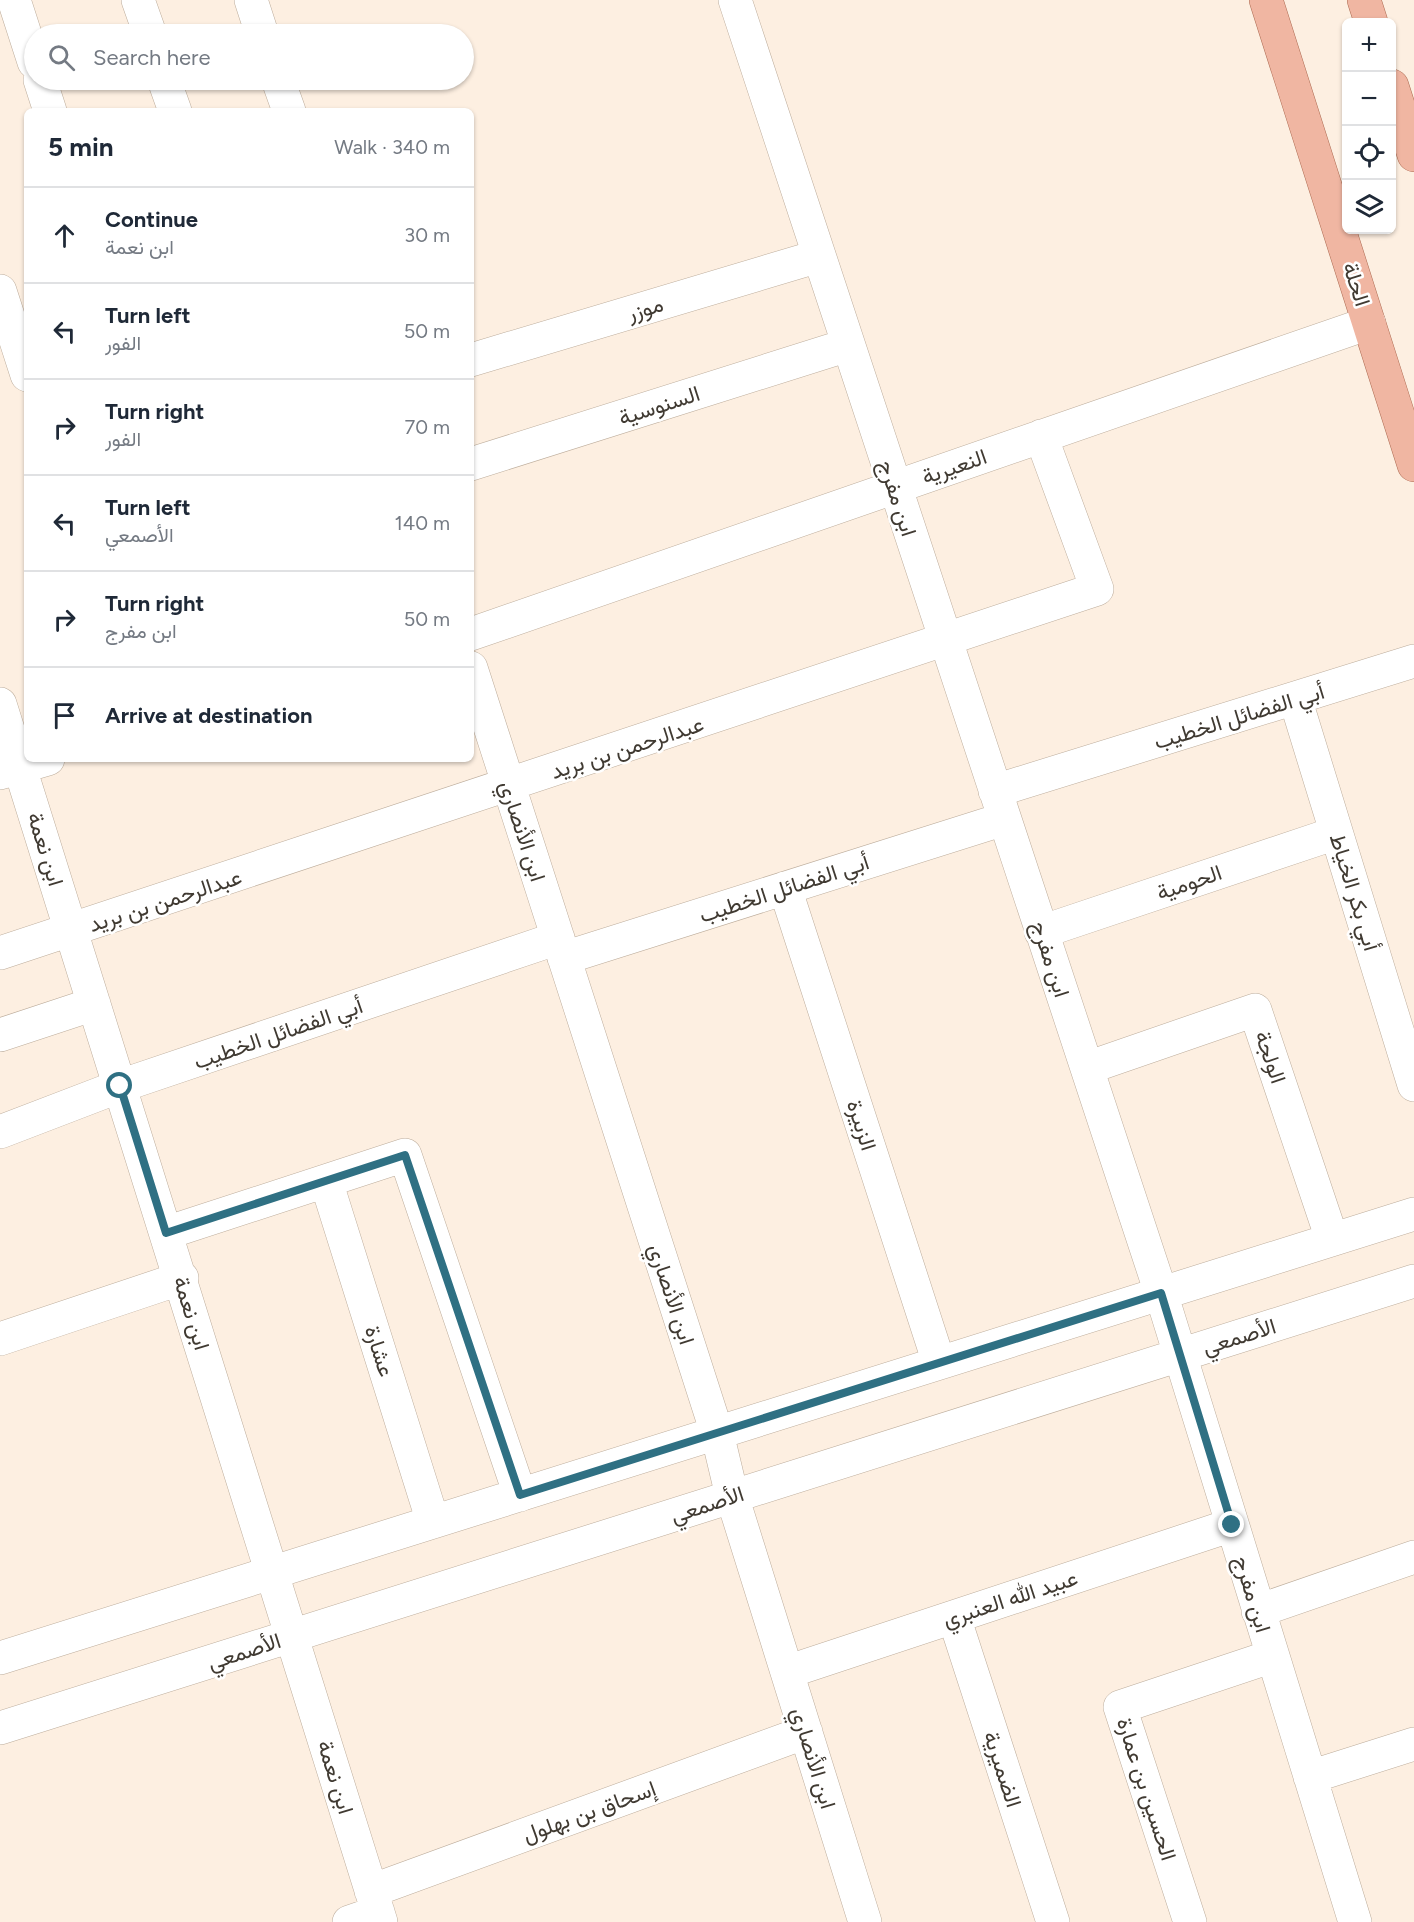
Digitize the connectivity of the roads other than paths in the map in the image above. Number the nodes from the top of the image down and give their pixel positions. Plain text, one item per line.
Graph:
1 (14, 0) edge
2 (138, 0) edge
3 (250, 0) edge
4 (735, 0) edge
5 (1266, 0) edge
6 (1364, 0) edge
7 (1370, 18) edge
8 (146, 24) edge
9 (258, 24) edge
10 (24, 31) edge
11 (43, 90) edge
12 (168, 90) edge
13 (281, 90) edge
14 (1396, 99) edge
15 (49, 108) edge
16 (174, 108) edge
17 (287, 108) edge
18 (1414, 155) edge
19 (819, 256) junction
20 (0, 291) edge
21 (1369, 323) junction
22 (848, 345) junction
23 (474, 359) edge
24 (24, 366) edge
25 (1041, 436) junction
26 (474, 463) edge
27 (1414, 465) edge
28 (895, 486) junction
29 (474, 633) edge
30 (945, 641) junction
31 (1414, 661) edge
32 (474, 677) edge
33 (1295, 698) junction
34 (0, 704) edge
35 (23, 766) edge
36 (509, 786) junction
37 (1000, 805) junction
38 (1336, 833) junction
39 (785, 888) junction
40 (71, 931) junction
41 (1041, 932) junction
42 (561, 948) junction
43 (0, 953) edge
44 (94, 1004) junction
45 (0, 1035) edge
46 (1087, 1068) junction
47 (1414, 1085) edge
48 (120, 1086) junction
49 (0, 1132) edge
50 (326, 1181) junction
51 (1414, 1214) edge
52 (166, 1233) junction
53 (1332, 1239) junction
54 (182, 1278) junction
55 (1414, 1281) edge
56 (1161, 1293) junction
57 (0, 1339) edge
58 (1179, 1355) junction
59 (939, 1363) junction
60 (717, 1433) junction
61 (520, 1495) junction
62 (732, 1496) junction
63 (433, 1522) junction
64 (1232, 1525) junction
65 (1414, 1557) edge
66 (272, 1573) junction
67 (1258, 1611) junction
68 (954, 1617) junction
69 (291, 1636) junction
70 (1273, 1656) junction
71 (0, 1658) edge
72 (787, 1672) junction
73 (0, 1728) edge
74 (806, 1732) junction
75 (1414, 1744) edge
76 (1310, 1778) junction
77 (370, 1912) edge
78 (855, 1919) edge
79 (1053, 1922) edge
80 (1190, 1922) edge
81 (1355, 1922) edge

1 - 10 street
2 - 8 street
3 - 9 street
4 - 19 street, ابن مفرج
5 - 21 main road, الحلة
6 - 7 main road
11 - 15 street
12 - 16 street
13 - 17 street
14 - 18 main road
19 - 22 street, ابن مفرج
19 - 23 street, موزر
20 - 24 street
21 - 25 street, النعيرية
21 - 27 main road, الحلة
22 - 26 street, السنوسية
22 - 28 street, ابن مفرج
25 - 28 street, النعيرية
25 - 30 street, عبدالرحمن بن بريد
28 - 29 street, النعيرية
28 - 30 street, ابن مفرج
30 - 36 street, عبدالرحمن بن بريد
30 - 37 street, ابن مفرج
31 - 33 street, أبي الفضائل الخطيب
32 - 36 street, ابن الأنصاري
33 - 37 street, أبي الفضائل الخطيب
33 - 38 street, أبي بكر الخياط
34 - 35 street, ابن نعمة
35 - 40 street, ابن نعمة
36 - 40 street, عبدالرحمن بن بريد
36 - 42 street, ابن الأنصاري
37 - 39 street, أبي الفضائل الخطيب
37 - 41 street, ابن مفرج
38 - 41 street, الحومية
38 - 47 street, أبي بكر الخياط
39 - 42 street, أبي الفضائل الخطيب
39 - 59 street, الزبيرة
40 - 43 street, عبدالرحمن بن بريد
40 - 44 street, ابن نعمة
41 - 46 street, ابن مفرج
42 - 48 street, أبي الفضائل الخطيب
42 - 60 street, ابن الأنصاري
44 - 45 street
44 - 48 street, ابن نعمة
46 - 53 street, الولجة
46 - 56 street, ابن مفرج
48 - 49 street, أبي الفضائل الخطيب
48 - 52 street, ابن نعمة
50 - 52 street
50 - 61 street
50 - 63 street, عشارة
51 - 53 street
52 - 54 street, ابن نعمة
53 - 56 street
54 - 57 street
54 - 66 street, ابن نعمة
55 - 58 street, الأصمعي
56 - 58 street, ابن مفرج
56 - 59 street
58 - 62 street, الأصمعي
58 - 64 street, ابن مفرج
59 - 60 street
60 - 61 street
60 - 62 street, ابن الأنصاري
61 - 63 street
62 - 69 street, الأصمعي
62 - 72 street, ابن الأنصاري
63 - 66 street
64 - 67 street, ابن مفرج
64 - 68 street, عبيد الله العنبري
65 - 67 street
66 - 69 street, ابن نعمة
66 - 71 street
67 - 70 street, ابن مفرج
68 - 72 street, عبيد الله العنبري
68 - 79 street, الضميرية
69 - 73 street, الأصمعي
69 - 77 street, ابن نعمة
70 - 76 street, ابن مفرج
70 - 80 street, الحسين بن عمارة
72 - 74 street, ابن الأنصاري
74 - 77 street, إسحاق بن بهلول
74 - 78 street, ابن الأنصاري
75 - 76 street
76 - 81 street, ابن مفرج

